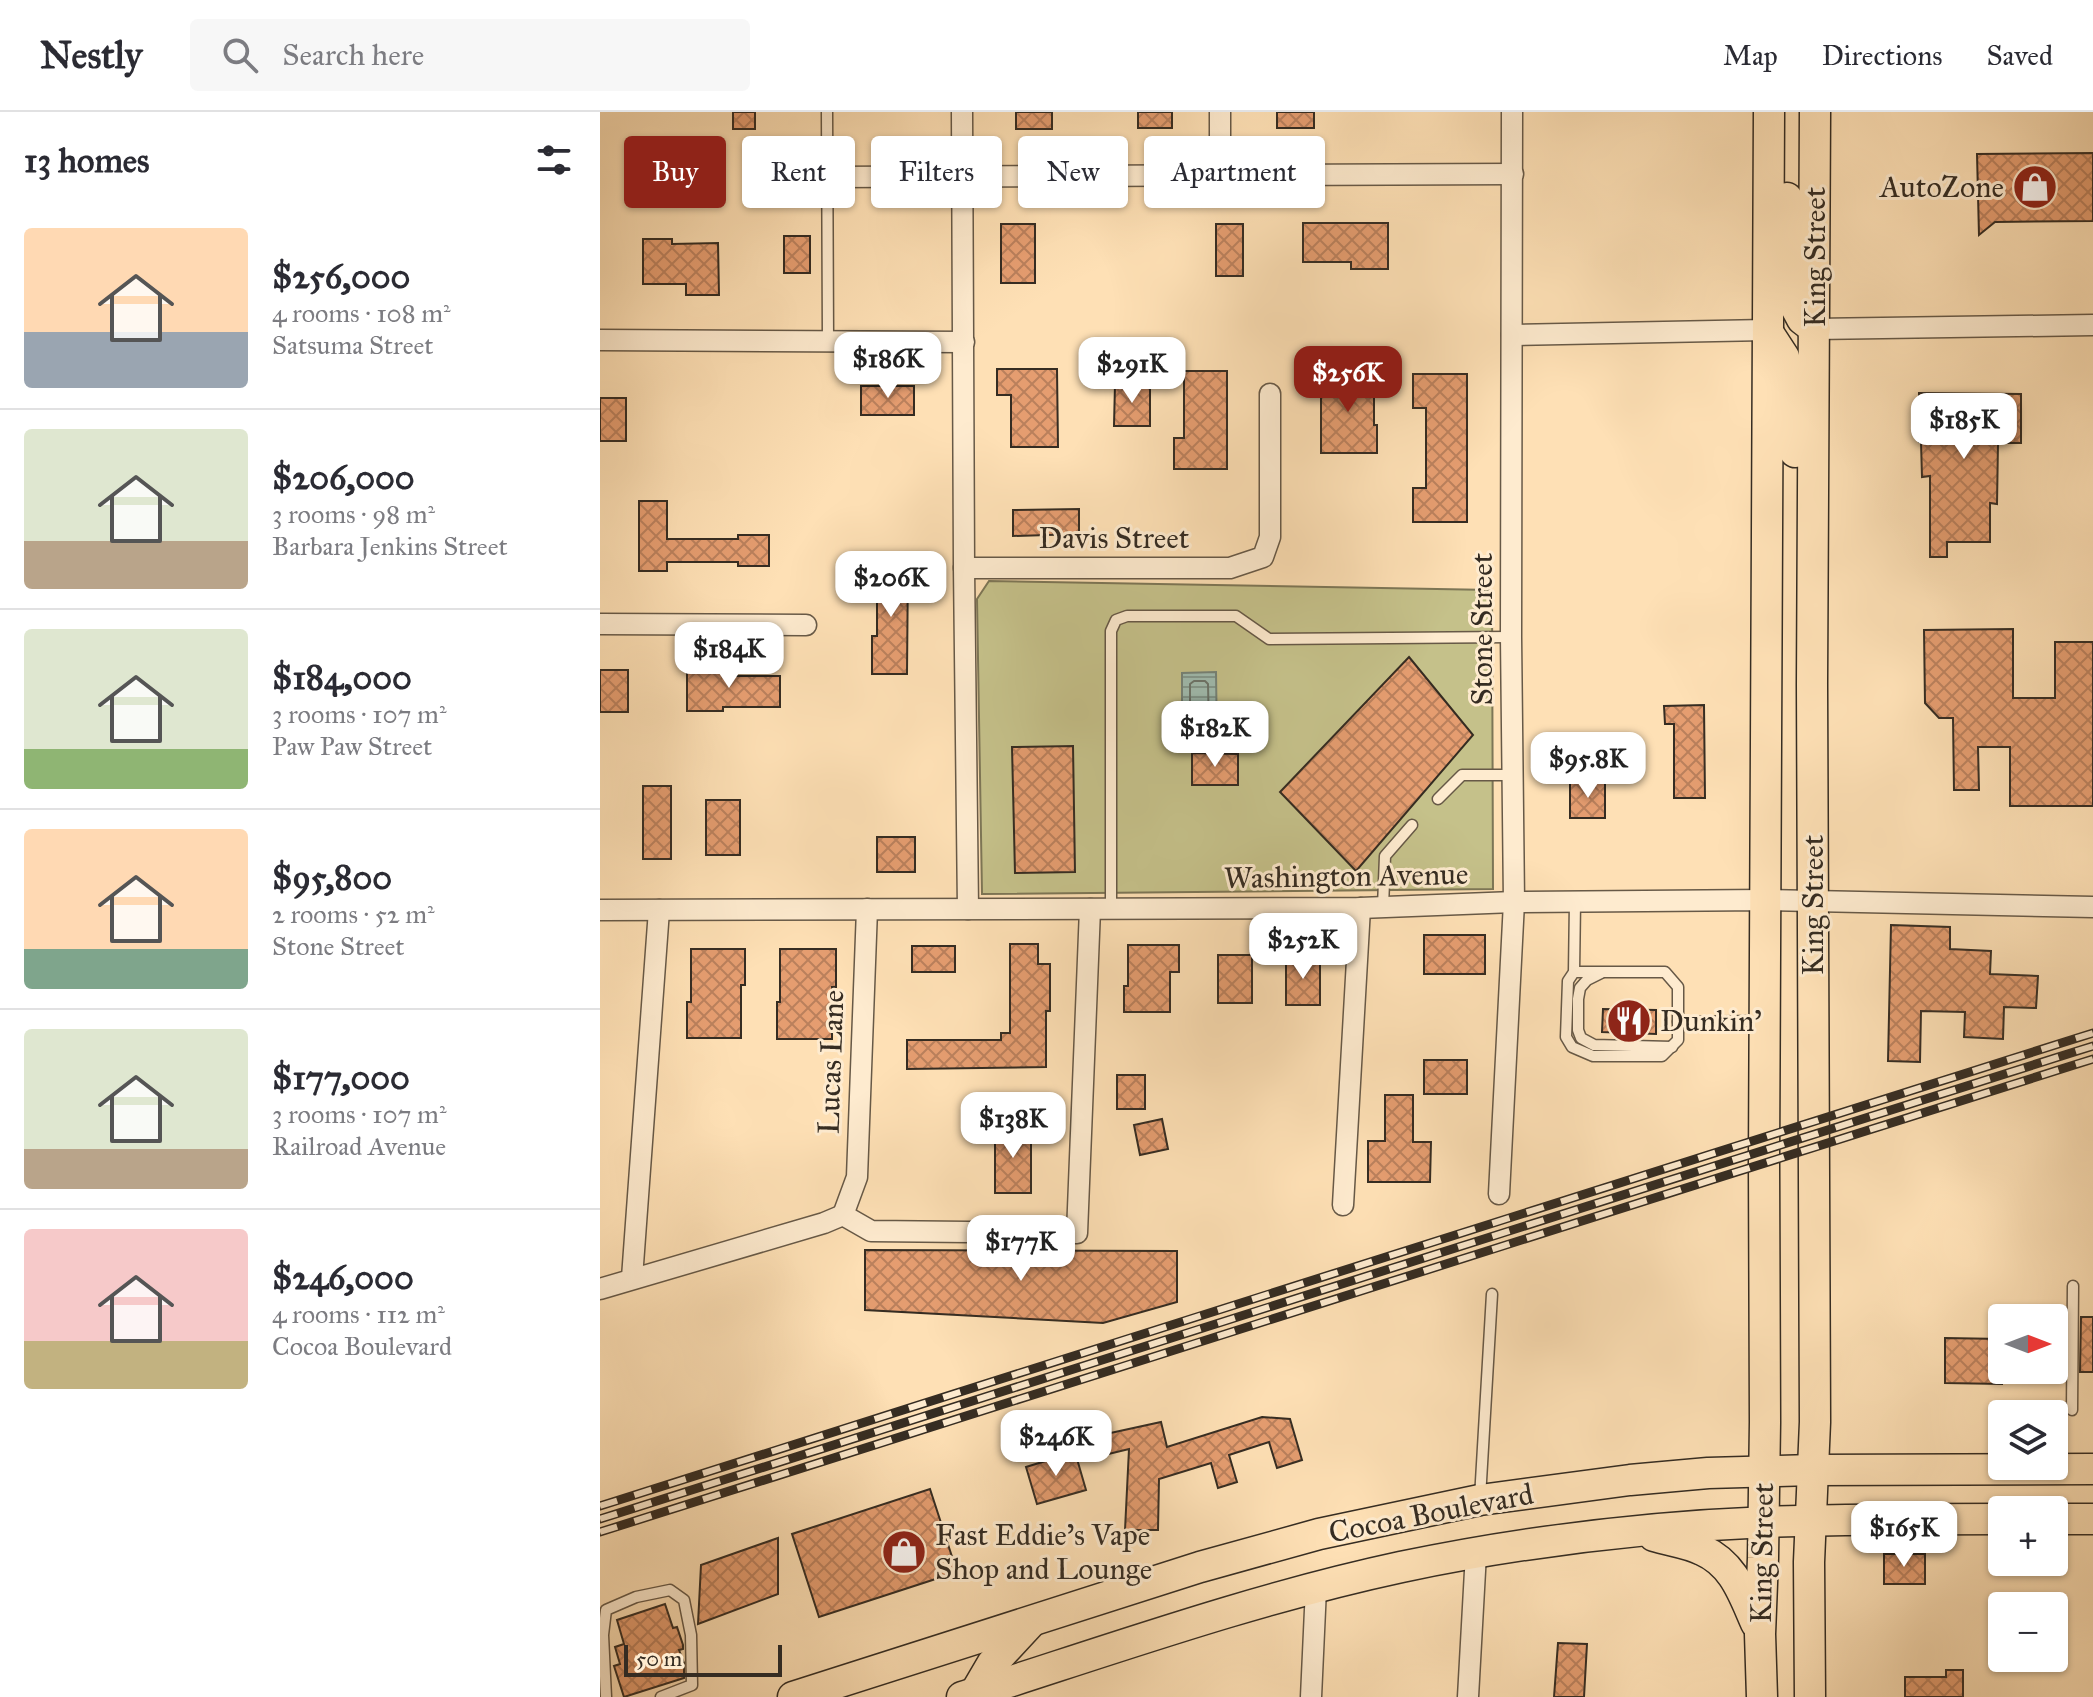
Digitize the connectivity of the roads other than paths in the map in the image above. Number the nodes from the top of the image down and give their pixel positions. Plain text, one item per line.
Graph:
1 (827, 112) edge
2 (962, 112) edge
3 (1220, 112) edge
4 (1512, 112) edge
5 (1769, 112) edge
6 (1784, 112) edge
7 (1815, 112) edge
8 (827, 136) edge
9 (962, 136) edge
10 (1220, 136) edge
11 (1325, 174) edge
12 (1513, 174) junction
13 (1144, 175) edge
14 (1002, 177) edge
15 (827, 208) edge
16 (963, 208) edge
17 (2093, 325) edge
18 (1815, 329) junction
19 (1766, 330) junction
20 (1512, 335) junction
21 (600, 340) edge
22 (828, 341) junction
23 (964, 342) junction
24 (1270, 394) dead end
25 (964, 568) junction
26 (1813, 589) junction
27 (600, 624) edge
28 (806, 625) dead end
29 (1511, 637) junction
30 (1512, 775) junction
31 (1438, 799) dead end
32 (1412, 825) dead end
33 (1765, 900) junction
34 (1514, 902) junction
35 (1575, 902) junction
36 (1813, 902) junction
37 (1383, 907) junction
38 (2093, 907) edge
39 (1101, 908) junction
40 (1360, 908) junction
41 (867, 909) junction
42 (968, 909) junction
43 (600, 910) edge
44 (659, 910) junction
45 (1574, 972) junction
46 (1603, 972) junction
47 (1765, 1021) junction
48 (1678, 1022) junction
49 (1672, 1047) junction
50 (1499, 1194) dead end
51 (1343, 1205) dead end
52 (843, 1215) junction
53 (632, 1278) junction
54 (2073, 1286) dead end
55 (600, 1289) edge
56 (1492, 1294) dead end
57 (2072, 1410) dead end
58 (2093, 1469) edge
59 (1813, 1470) junction
60 (1764, 1471) junction
61 (1480, 1500) junction
62 (1988, 1519) edge
63 (2068, 1519) edge
64 (2093, 1519) edge
65 (1810, 1520) junction
66 (1764, 1522) junction
67 (1633, 1531) junction
68 (1476, 1553) junction
69 (1316, 1588) junction
70 (1032, 1621) junction
71 (1760, 1634) junction
72 (970, 1696) edge
73 (606, 1697) edge
74 (663, 1697) edge
75 (793, 1697) edge
76 (1311, 1697) edge
77 (1468, 1697) edge
78 (1762, 1697) edge
79 (1810, 1697) edge

1 - 8 lane
2 - 9 street
3 - 10 street
4 - 12 street, Stone Street
5 - 19 main road, King Street
6 - 18 main road
7 - 18 main road, King Street
11 - 12 street
12 - 20 street, Stone Street
13 - 14 street
15 - 22 lane
16 - 23 street
17 - 18 street
18 - 26 main road, King Street
19 - 20 street
19 - 26 main road
19 - 33 main road, King Street
20 - 29 street, Stone Street
21 - 22 street
22 - 23 street
23 - 25 street
24 - 25 street, Davis Street
25 - 42 street
26 - 36 main road, King Street
27 - 28 street
29 - 30 street, Stone Street
29 - 39 lane
30 - 31 lane
30 - 34 street, Stone Street
32 - 37 lane
33 - 35 street, Washington Avenue
33 - 36 street, Washington Avenue
33 - 47 main road, King Street
34 - 35 street, Washington Avenue
34 - 37 street, Washington Avenue
34 - 50 street, Stone Street
35 - 45 lane
36 - 38 street, Washington Avenue
36 - 59 main road, King Street
37 - 40 street, Washington Avenue
39 - 40 street, Washington Avenue
39 - 42 street, Washington Avenue
39 - 52 street
40 - 51 street
41 - 42 street, Washington Avenue
41 - 44 street, Washington Avenue
41 - 52 street, Lucas Lane
43 - 44 street, Washington Avenue
44 - 53 street
45 - 46 lane
45 - 49 lane
46 - 48 lane
46 - 49 lane
47 - 48 lane
47 - 60 main road, King Street
48 - 49 lane
52 - 53 street
53 - 55 street
54 - 57 lane
56 - 61 lane
58 - 59 main road, Cocoa Boulevard
59 - 60 main road, Cocoa Boulevard
59 - 65 main road, King Street
60 - 61 main road, Cocoa Boulevard
60 - 66 main road, King Street
61 - 70 main road, Cocoa Boulevard
62 - 65 main road, Cocoa Boulevard
63 - 64 main road
65 - 66 main road, Cocoa Boulevard
65 - 79 main road, King Street
66 - 67 main road, Cocoa Boulevard
66 - 71 main road, King Street
67 - 68 main road, Cocoa Boulevard
67 - 71 main road
68 - 69 main road, Cocoa Boulevard
68 - 77 street
69 - 72 main road, Cocoa Boulevard
69 - 76 street
70 - 72 main road
70 - 75 main road, Cocoa Boulevard
71 - 78 main road, King Street
73 - 74 lane

